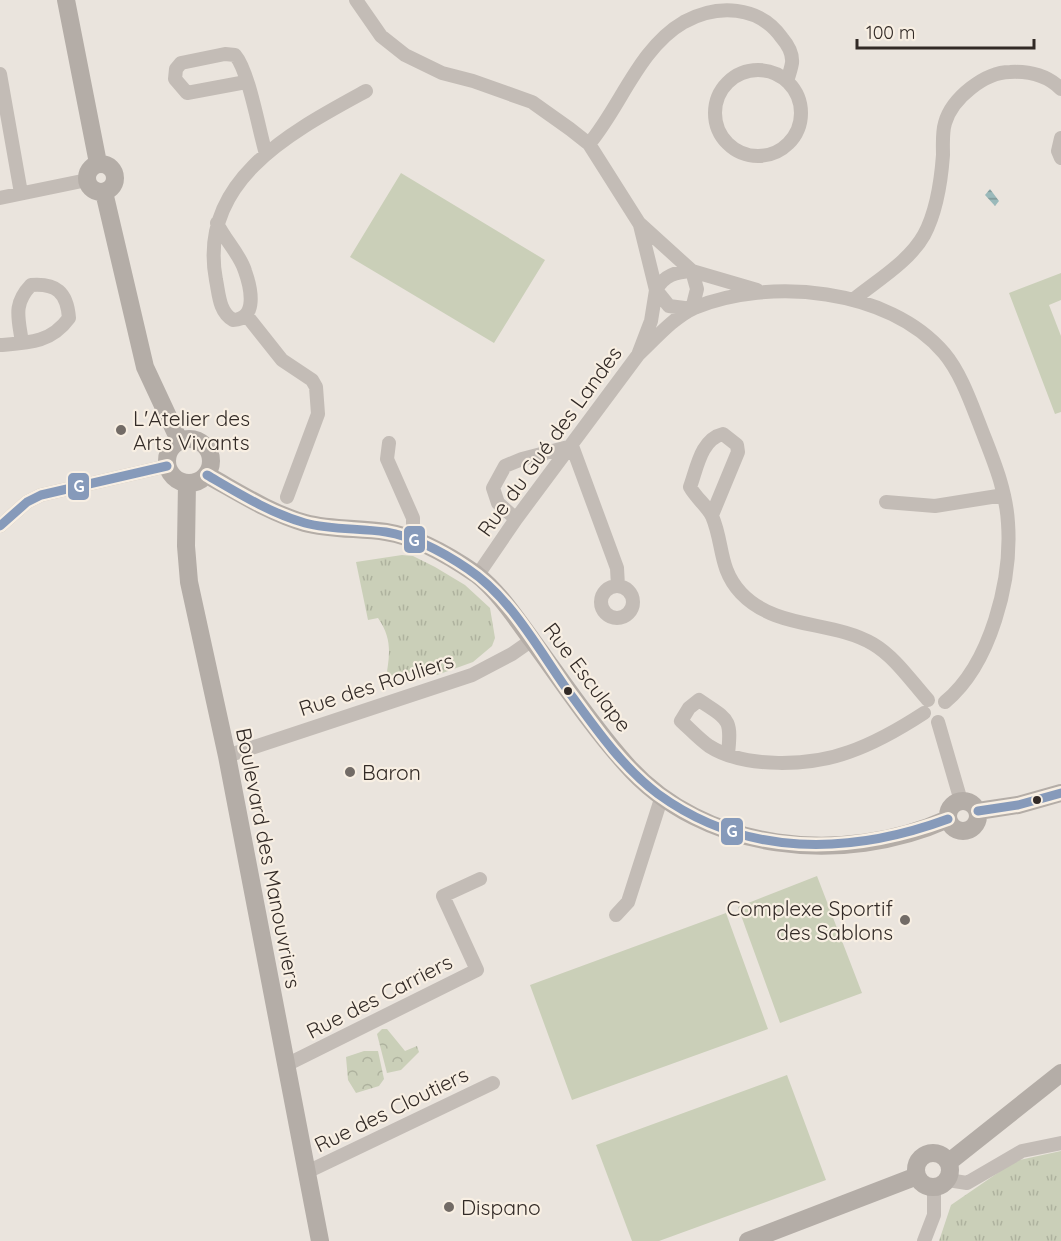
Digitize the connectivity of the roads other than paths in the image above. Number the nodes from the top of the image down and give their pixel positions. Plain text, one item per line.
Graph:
1 (66, 0) edge
2 (356, 0) edge
3 (0, 74) edge
4 (787, 81) junction
5 (246, 82) junction
6 (1061, 89) edge
7 (366, 91) dead end
8 (1061, 138) edge
9 (589, 144) junction
10 (266, 154) junction
11 (1061, 158) edge
12 (98, 164) junction
13 (87, 180) junction
14 (104, 192) junction
15 (21, 193) junction
16 (0, 198) edge
17 (217, 223) junction
18 (639, 223) junction
19 (692, 271) junction
20 (656, 290) junction
21 (759, 290) junction
22 (853, 300) junction
23 (692, 309) junction
24 (247, 316) junction
25 (22, 343) junction
26 (0, 345) edge
27 (639, 354) junction
28 (179, 440) junction
29 (389, 443) dead end
30 (572, 446) junction
31 (522, 459) junction
32 (167, 466) junction
33 (207, 475) junction
34 (549, 475) junction
35 (187, 483) junction
36 (1004, 495) junction
37 (287, 497) dead end
38 (886, 501) dead end
39 (712, 515) junction
40 (516, 519) junction
41 (0, 526) edge
42 (414, 539) junction
43 (477, 576) junction
44 (618, 586) dead end
45 (532, 640) junction
46 (945, 702) junction
47 (926, 706) junction
48 (938, 722) junction
49 (728, 754) dead end
50 (227, 756) junction
51 (1061, 793) edge
52 (662, 796) junction
53 (961, 801) junction
54 (978, 811) junction
55 (948, 819) junction
56 (480, 879) dead end
57 (616, 915) dead end
58 (286, 1065) junction
59 (1061, 1073) edge
60 (493, 1083) dead end
61 (1061, 1143) edge
62 (949, 1162) junction
63 (307, 1172) junction
64 (917, 1176) junction
65 (941, 1184) junction
66 (320, 1241) edge
67 (748, 1241) edge
68 (924, 1241) edge

1 - 12 street
2 - 9 street
3 - 15 street
4 - 4 street
4 - 9 street
5 - 5 street
5 - 10 street
6 - 22 street
7 - 10 street
8 - 11 street
9 - 18 street
10 - 17 street
12 - 13 street
12 - 14 street
13 - 14 street
13 - 15 street
14 - 28 street
15 - 16 street
17 - 24 street
17 - 24 street
18 - 19 street
18 - 20 street, Rue du Gué des Landes
19 - 20 street
19 - 21 street
19 - 23 street
20 - 23 street
20 - 27 street, Rue du Gué des Landes
21 - 22 street
21 - 23 street
22 - 36 street
23 - 27 street
24 - 37 street
25 - 25 street
25 - 26 street
27 - 30 street, Rue du Gué des Landes
28 - 32 street
28 - 33 street
29 - 42 street
30 - 31 street
30 - 34 street, Rue du Gué des Landes
30 - 44 street
31 - 34 street
31 - 40 street
32 - 35 street
32 - 41 street
33 - 35 street
33 - 42 street, Rue Esculape
34 - 40 street, Rue du Gué des Landes
35 - 50 street, Boulevard des Manouvriers
36 - 38 street
36 - 46 street
39 - 39 street
39 - 47 street
40 - 43 street, Rue du Gué des Landes
42 - 43 street, Rue Esculape
43 - 45 street, Rue Esculape
45 - 50 street, Rue des Rouliers
45 - 52 street, Rue Esculape
46 - 47 street
46 - 48 street
47 - 48 street
47 - 49 street
48 - 53 street
50 - 58 street, Boulevard des Manouvriers
51 - 54 street
52 - 55 street, Rue Esculape
52 - 57 street
53 - 54 street
53 - 55 street
54 - 55 street
56 - 58 street, Rue des Carriers
58 - 63 street, Boulevard des Manouvriers
59 - 62 street
60 - 63 street, Rue des Cloutiers
61 - 65 street
62 - 64 street
62 - 65 street
63 - 66 street, Boulevard des Manouvriers
64 - 65 street
64 - 67 street
65 - 68 street

